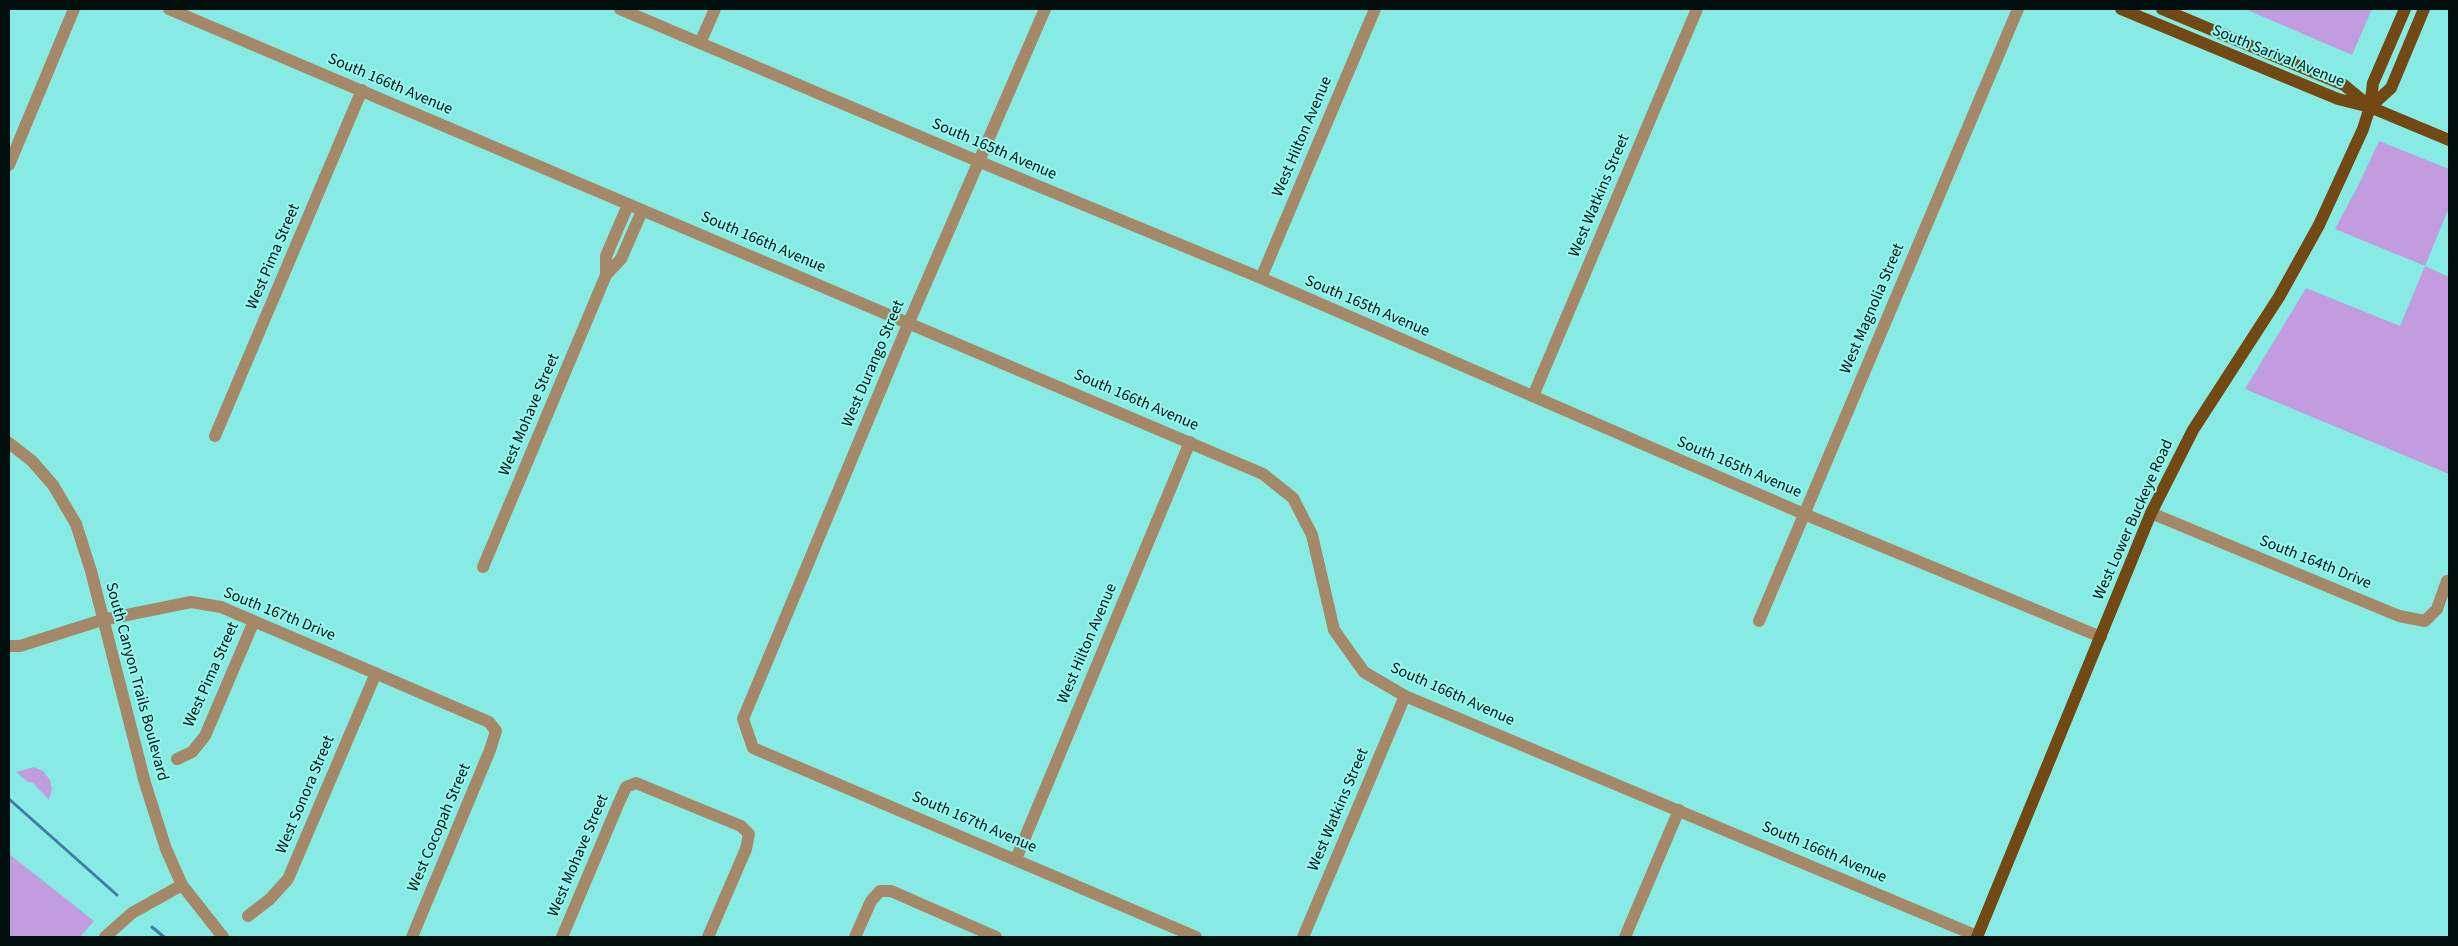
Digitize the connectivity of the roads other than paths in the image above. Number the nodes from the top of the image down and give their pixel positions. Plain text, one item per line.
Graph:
1 (74, 9) edge
2 (169, 9) edge
3 (620, 9) edge
4 (715, 9) edge
5 (1045, 9) edge
6 (1375, 9) edge
7 (1697, 9) edge
8 (2018, 9) edge
9 (2121, 9) edge
10 (2162, 9) edge
11 (2405, 9) edge
12 (2424, 9) edge
13 (700, 43) junction
14 (362, 90) junction
15 (2370, 107) junction
16 (2449, 140) edge
17 (980, 162) junction
18 (9, 165) edge
19 (628, 205) junction
20 (642, 211) junction
21 (614, 238) junction
22 (627, 245) junction
23 (606, 275) junction
24 (1261, 278) junction
25 (909, 322) junction
26 (1533, 396) junction
27 (215, 436) dead end
28 (1190, 442) junction
29 (9, 443) edge
30 (1804, 514) junction
31 (2151, 514) junction
32 (483, 567) dead end
33 (2447, 581) dead end
34 (102, 620) junction
35 (254, 621) junction
36 (1759, 621) dead end
37 (2101, 637) junction
38 (9, 646) edge
39 (376, 673) junction
40 (1405, 696) junction
41 (496, 731) joint
42 (746, 733) joint
43 (177, 760) dead end
44 (1679, 810) junction
45 (1016, 859) junction
46 (182, 885) junction
47 (248, 916) dead end
48 (1977, 936) edge
49 (104, 937) edge
50 (223, 937) edge
51 (412, 937) edge
52 (562, 937) edge
53 (708, 937) edge
54 (855, 937) edge
55 (996, 937) edge
56 (1196, 937) edge
57 (1303, 937) edge
58 (1625, 937) edge

1 - 18 street
2 - 14 street, South 166th Avenue
3 - 13 street, South 165th Avenue
4 - 13 street
5 - 17 street, West Durango Street
6 - 24 street, West Hilton Avenue
7 - 26 street, West Watkins Street
8 - 30 street, West Magnolia Street
9 - 15 main road, South Sarival Avenue
10 - 15 main road, South Sarival Avenue
11 - 15 main road
12 - 15 main road
13 - 17 street, South 165th Avenue
14 - 19 street, South 166th Avenue
14 - 27 street, West Pima Street
15 - 16 main road, South Sarival Avenue
15 - 31 main road, West Lower Buckeye Road
17 - 24 street, South 165th Avenue
17 - 25 street, West Durango Street
19 - 20 street, South 166th Avenue
19 - 21 street, West Mohave Street
20 - 22 street, West Mohave Street
20 - 25 street, South 166th Avenue
21 - 22 street
21 - 23 street, West Mohave Street
22 - 23 street, West Mohave Street
23 - 32 street, West Mohave Street
24 - 26 street, South 165th Avenue
25 - 28 street, South 166th Avenue
25 - 42 street, West Durango Street
26 - 30 street, South 165th Avenue
28 - 40 street, South 166th Avenue
28 - 45 street, West Hilton Avenue
29 - 34 street, South Canyon Trails Boulevard
30 - 36 street, West Magnolia Street
30 - 37 street, South 165th Avenue
31 - 33 street, South 164th Drive
31 - 37 main road, West Lower Buckeye Road
34 - 35 street, South 167th Drive
34 - 38 street, South 167th Drive
34 - 46 street, South Canyon Trails Boulevard
35 - 39 street, South 167th Drive
35 - 43 street, West Pima Street
37 - 48 main road, West Lower Buckeye Road
39 - 41 street, South 167th Drive
39 - 47 street, West Sonora Street
40 - 44 street, South 166th Avenue
40 - 57 street, West Watkins Street
41 - 51 street, West Cocopah Street
42 - 45 street, South 167th Avenue
44 - 48 street, South 166th Avenue
44 - 58 street
45 - 56 street, South 167th Avenue
46 - 49 street
46 - 50 street, South Canyon Trails Boulevard
52 - 53 street, West Mohave Street
54 - 55 street

